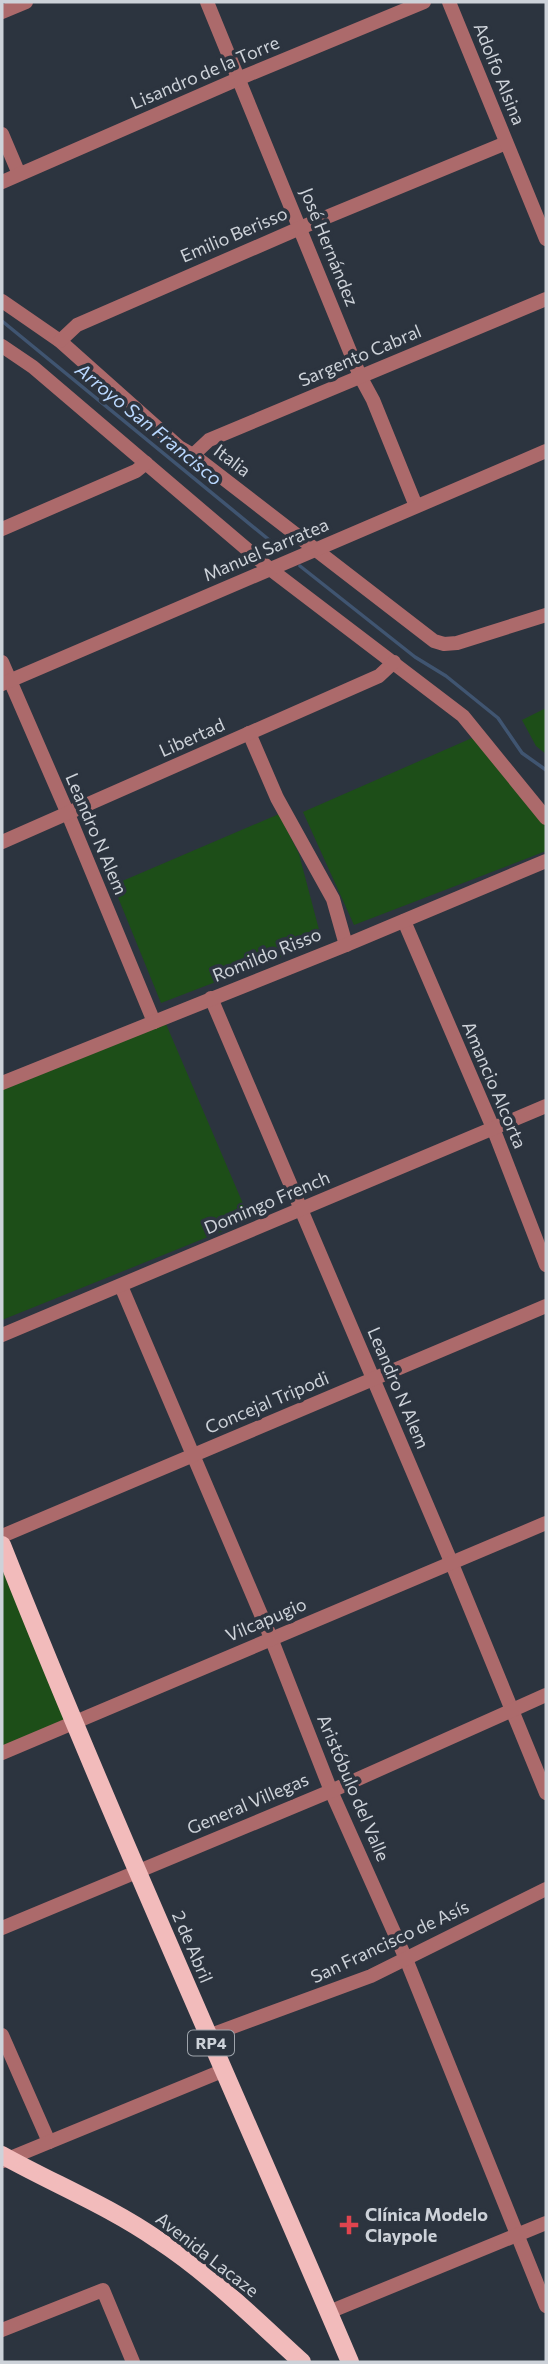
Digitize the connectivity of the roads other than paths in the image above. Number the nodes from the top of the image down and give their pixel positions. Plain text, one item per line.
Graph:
1 (26, 2) edge
2 (207, 2) edge
3 (424, 2) edge
4 (449, 2) edge
5 (2, 12) edge
6 (238, 79) junction
7 (2, 134) edge
8 (506, 143) junction
9 (19, 174) junction
10 (2, 182) edge
11 (300, 228) junction
12 (546, 239) edge
13 (546, 299) edge
14 (2, 301) edge
15 (60, 341) junction
16 (5, 352) edge
17 (360, 376) junction
18 (546, 452) edge
19 (193, 455) junction
20 (146, 463) junction
21 (416, 506) junction
22 (2, 529) edge
23 (317, 549) junction
24 (274, 567) junction
25 (546, 615) edge
26 (2, 662) edge
27 (394, 662) junction
28 (6, 682) edge
29 (249, 733) junction
30 (68, 814) junction
31 (546, 818) edge
32 (2, 842) edge
33 (546, 861) edge
34 (404, 921) junction
35 (346, 945) junction
36 (211, 998) junction
37 (153, 1022) junction
38 (2, 1083) edge
39 (546, 1106) edge
40 (492, 1128) junction
41 (302, 1209) junction
42 (546, 1265) edge
43 (121, 1286) junction
44 (546, 1306) edge
45 (2, 1335) edge
46 (373, 1380) junction
47 (193, 1455) junction
48 (546, 1523) edge
49 (2, 1536) edge
50 (2, 1545) edge
51 (452, 1564) junction
52 (271, 1638) junction
53 (546, 1695) edge
54 (512, 1710) junction
55 (74, 1723) junction
56 (2, 1754) edge
57 (331, 1791) junction
58 (546, 1793) edge
59 (137, 1871) junction
60 (546, 1889) edge
61 (2, 1928) edge
62 (406, 1959) junction
63 (2, 2035) edge
64 (208, 2036) junction
65 (222, 2071) junction
66 (49, 2142) junction
67 (4, 2159) edge
68 (546, 2223) edge
69 (517, 2235) junction
70 (546, 2306) edge
71 (328, 2312) junction
72 (2, 2330) edge
73 (133, 2362) edge
74 (300, 2362) edge
75 (350, 2362) edge

1 - 5 street
2 - 6 street, José Hernández
3 - 6 street, Lisandro de la Torre
4 - 8 street, Adolfo Alsina
6 - 9 street, Lisandro de la Torre
6 - 11 street, José Hernández
7 - 9 street
8 - 11 street, Emilio Berisso
8 - 12 street, Adolfo Alsina
9 - 10 street, Lisandro de la Torre
11 - 15 street, Emilio Berisso
11 - 17 street, José Hernández
13 - 17 street, Sargento Cabral
14 - 15 street, Italia
15 - 19 street, Italia
16 - 20 street
17 - 19 street, Sargento Cabral
17 - 21 street, José Hernández
18 - 21 street, Manuel Sarratea
19 - 23 street, Italia
20 - 22 street
20 - 24 street
21 - 23 street, Manuel Sarratea
23 - 24 street, Manuel Sarratea
23 - 25 street, Italia
24 - 27 street
24 - 28 street, Manuel Sarratea
26 - 28 street, Leandro N Alem
27 - 29 street, Libertad
27 - 31 street
28 - 30 street, Leandro N Alem
29 - 30 street, Libertad
29 - 35 street
30 - 32 street, Libertad
30 - 37 street, Leandro N Alem
33 - 34 street, Romildo Risso
34 - 35 street, Romildo Risso
34 - 40 street, Amancio Alcorta
35 - 36 street, Romildo Risso
36 - 37 street, Romildo Risso
36 - 41 street, Leandro N Alem
37 - 38 street, Romildo Risso
39 - 40 street, Domingo French
40 - 41 street, Domingo French
40 - 42 street, Amancio Alcorta
41 - 43 street, Domingo French
41 - 46 street, Leandro N Alem
43 - 45 street, Domingo French
43 - 47 street, Aristóbulo del Valle
44 - 46 street, Concejal Tripodi
46 - 47 street, Concejal Tripodi
46 - 51 street, Leandro N Alem
47 - 49 street, Concejal Tripodi
47 - 52 street, Aristóbulo del Valle
48 - 51 street, Vilcapugio
50 - 55 main road, 2 de Abril / RP4
51 - 52 street, Vilcapugio
51 - 54 street, Leandro N Alem
52 - 55 street, Vilcapugio
52 - 57 street, Aristóbulo del Valle
53 - 54 street, General Villegas
54 - 57 street, General Villegas
54 - 58 street, Leandro N Alem
55 - 56 street, Vilcapugio
55 - 59 main road, 2 de Abril / RP4
57 - 59 street, General Villegas
57 - 62 street, Aristóbulo del Valle
59 - 61 street, General Villegas
59 - 64 main road, 2 de Abril / RP4
60 - 62 street, San Francisco de Asís
62 - 64 street, San Francisco de Asís
62 - 69 street, Aristóbulo del Valle
63 - 66 street
64 - 65 main road, 2 de Abril / RP4
65 - 66 street
65 - 71 main road, 2 de Abril / RP4
66 - 67 street
67 - 74 main road, Avenida Lacaze
68 - 69 street
69 - 70 street, Aristóbulo del Valle
69 - 71 street
71 - 75 main road, 2 de Abril / RP4
72 - 73 street

